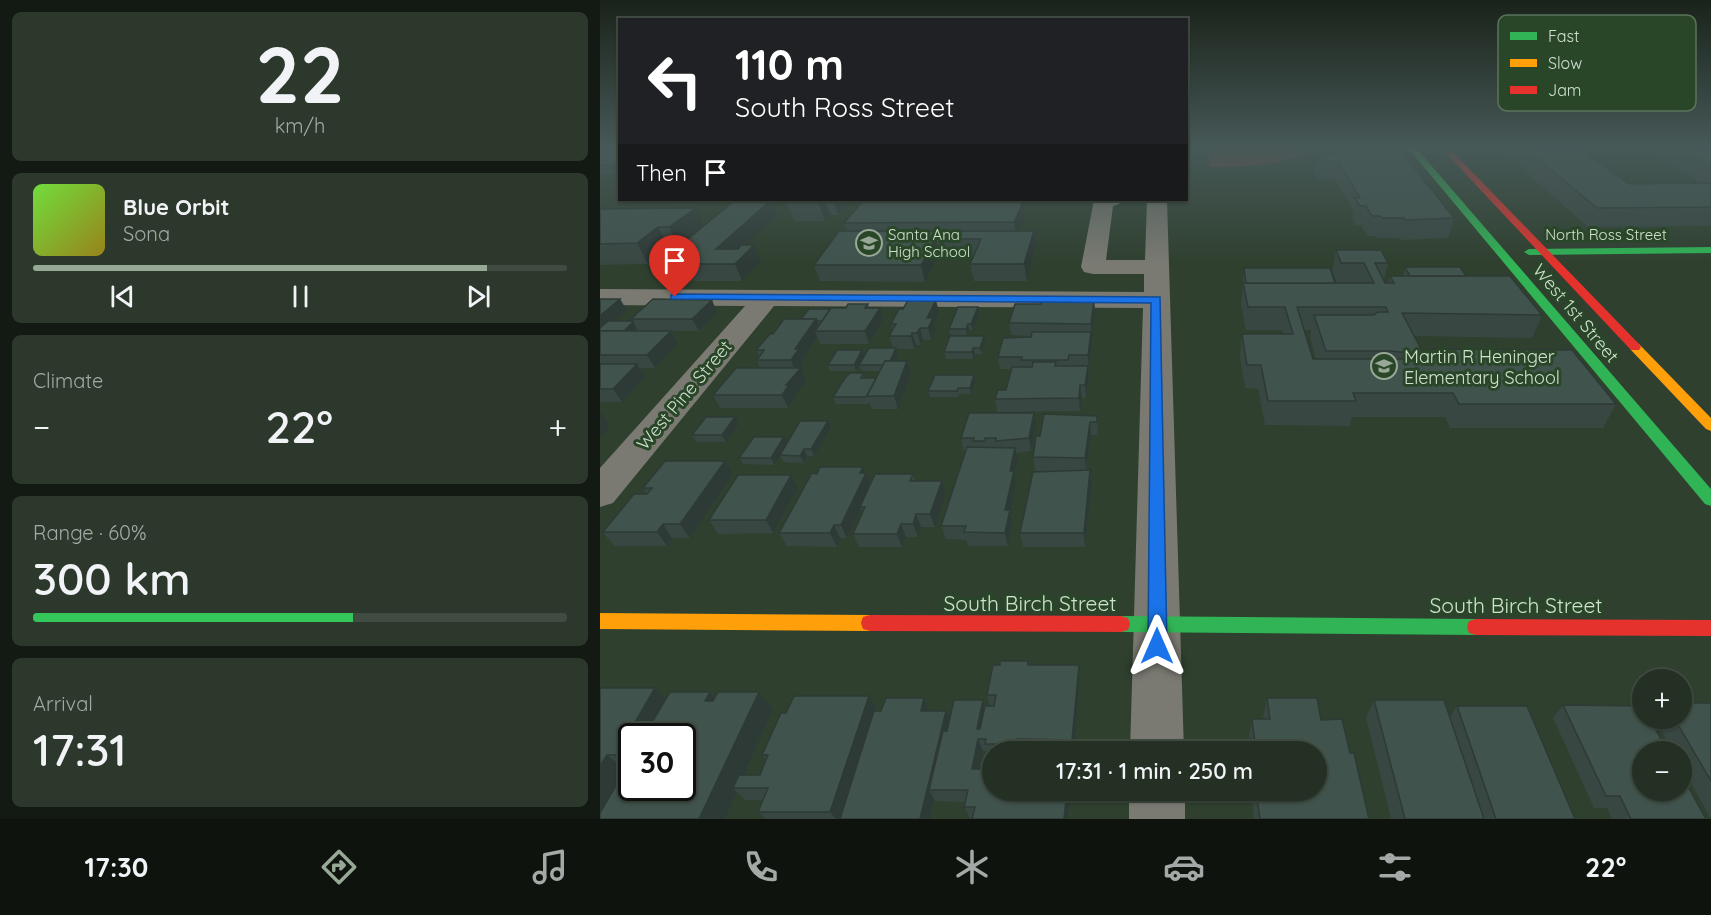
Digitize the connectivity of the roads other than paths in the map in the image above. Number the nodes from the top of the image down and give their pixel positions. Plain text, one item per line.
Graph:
1 (1445, 187) edge
2 (1482, 187) edge
3 (1108, 201) edge
4 (1156, 201) edge
5 (1711, 250) edge
6 (1543, 251) junction
7 (1500, 252) junction
8 (1156, 283) junction
9 (600, 297) edge
10 (767, 297) junction
11 (1711, 426) edge
12 (600, 493) edge
13 (1711, 500) edge
14 (600, 621) edge
15 (1157, 625) junction
16 (1711, 628) edge
17 (1157, 741) edge
18 (1157, 801) edge
19 (1157, 819) edge

1 - 7 main road, West 1st Street
2 - 6 main road, West 1st Street
3 - 8 street
4 - 8 street
5 - 6 main road, North Ross Street
6 - 7 main road, North Ross Street
6 - 11 main road, West 1st Street
7 - 13 main road, West 1st Street
8 - 10 street
8 - 15 street
9 - 10 street
10 - 12 street, West Pine Street
14 - 15 main road, South Birch Street
15 - 16 main road, South Birch Street
15 - 17 street
18 - 19 street

